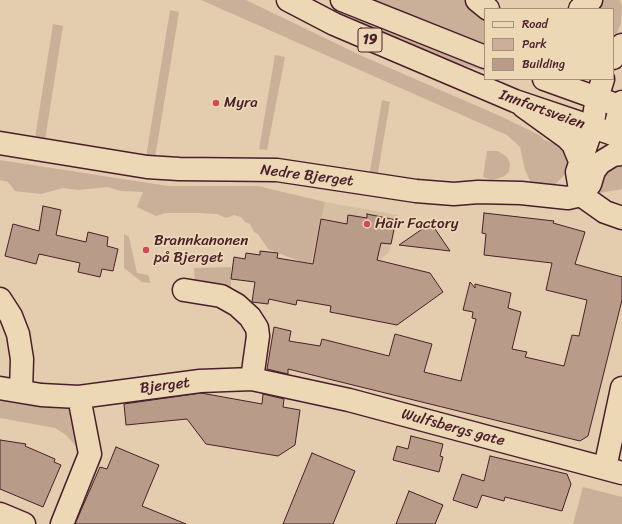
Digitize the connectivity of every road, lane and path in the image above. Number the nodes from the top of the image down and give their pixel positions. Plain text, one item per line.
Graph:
1 (288, 0) edge
2 (342, 0) edge
3 (477, 0) edge
4 (591, 0) edge
5 (487, 8) edge
6 (581, 8) edge
7 (622, 45) edge
8 (484, 57) edge
9 (614, 57) edge
10 (550, 80) edge
11 (600, 89) edge
12 (515, 101) junction
13 (622, 105) edge
14 (592, 128) junction
15 (617, 135) edge
16 (0, 143) edge
17 (622, 154) edge
18 (580, 161) junction
19 (574, 197) junction
20 (622, 218) edge
21 (184, 290) dead end
22 (0, 299) edge
23 (252, 379) junction
24 (283, 386) joint
25 (622, 388) edge
26 (10, 390) edge
27 (79, 397) junction
28 (613, 471) edge
29 (0, 514) edge
30 (24, 524) edge
31 (62, 524) edge

1 - 12 main road, Innfartsveien / 19
2 - 8 main road, 19
3 - 5 main road
4 - 6 main road
7 - 9 main road
10 - 11 main road, Innfartsveien
11 - 13 main road, Innfartsveien
11 - 14 main road
12 - 14 main road, Innfartsveien / 19
12 - 18 main road
13 - 15 main road
14 - 15 main road, Innfartsveien / 19
14 - 18 main road
16 - 19 main road, Nedre Bjerget
17 - 19 main road
18 - 19 main road
19 - 20 main road
21 - 23 main road
22 - 26 main road, Bjerget
23 - 24 main road, Bjerget
23 - 27 main road, Bjerget
24 - 28 main road, Wulfsbergs gate
25 - 28 main road
26 - 27 main road, Bjerget
27 - 31 main road
29 - 30 main road

